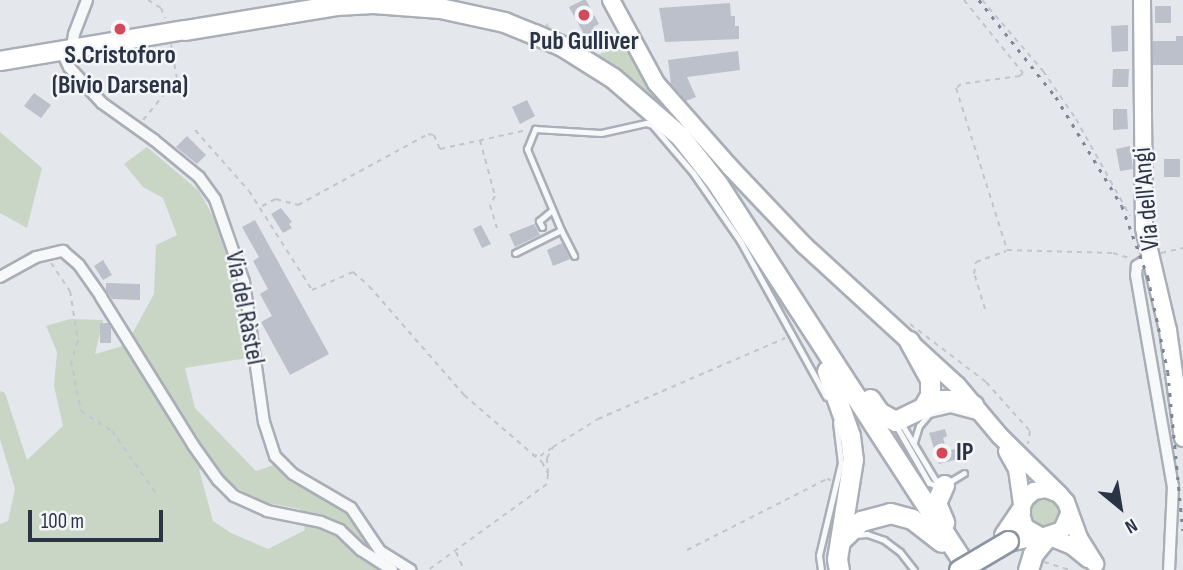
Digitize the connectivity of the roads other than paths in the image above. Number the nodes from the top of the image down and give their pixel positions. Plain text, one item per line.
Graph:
1 (87, 0) edge
2 (611, 0) edge
3 (1142, 0) edge
4 (181, 35) joint
5 (67, 49) junction
6 (0, 61) edge
7 (552, 210) junction
8 (542, 228) dead end
9 (561, 230) junction
10 (515, 253) dead end
11 (574, 256) dead end
12 (1144, 262) junction
13 (0, 277) edge
14 (798, 326) junction
15 (908, 332) junction
16 (924, 406) junction
17 (979, 412) junction
18 (895, 421) junction
19 (1000, 436) junction
20 (1183, 438) edge
21 (914, 442) junction
22 (964, 474) dead end
23 (942, 486) junction
24 (1058, 493) junction
25 (1021, 508) junction
26 (1069, 514) junction
27 (1044, 536) junction
28 (1003, 541) junction
29 (840, 542) junction
30 (958, 561) edge
31 (1035, 566) edge
32 (1097, 567) edge
33 (392, 570) edge
34 (410, 570) edge
35 (821, 570) edge
36 (839, 570) edge
37 (914, 570) edge
38 (967, 570) edge
39 (1169, 570) edge

1 - 5 street
2 - 15 main road
3 - 12 main road, Via dell'Angi
4 - 5 main road
4 - 14 highway
5 - 6 main road
5 - 34 street, Via del Ràstel
7 - 8 lane
7 - 9 lane
7 - 14 lane
9 - 10 lane
9 - 11 lane
12 - 20 main road, Via dell'Angi
12 - 39 street
13 - 33 street
14 - 18 highway
14 - 29 highway
14 - 30 highway
14 - 35 lane
15 - 16 highway
15 - 17 main road
16 - 17 highway
16 - 18 highway
17 - 19 main road
17 - 21 lane
18 - 21 lane
18 - 23 lane
19 - 24 main road
19 - 25 main road
21 - 23 lane
22 - 23 lane
23 - 30 highway
24 - 25 main road
24 - 26 main road
25 - 27 main road
25 - 28 highway
26 - 27 main road
26 - 32 main road
27 - 28 highway
27 - 31 highway
27 - 32 main road
28 - 30 highway, bridge
29 - 36 highway
29 - 37 lane
29 - 38 highway
30 - 38 highway

